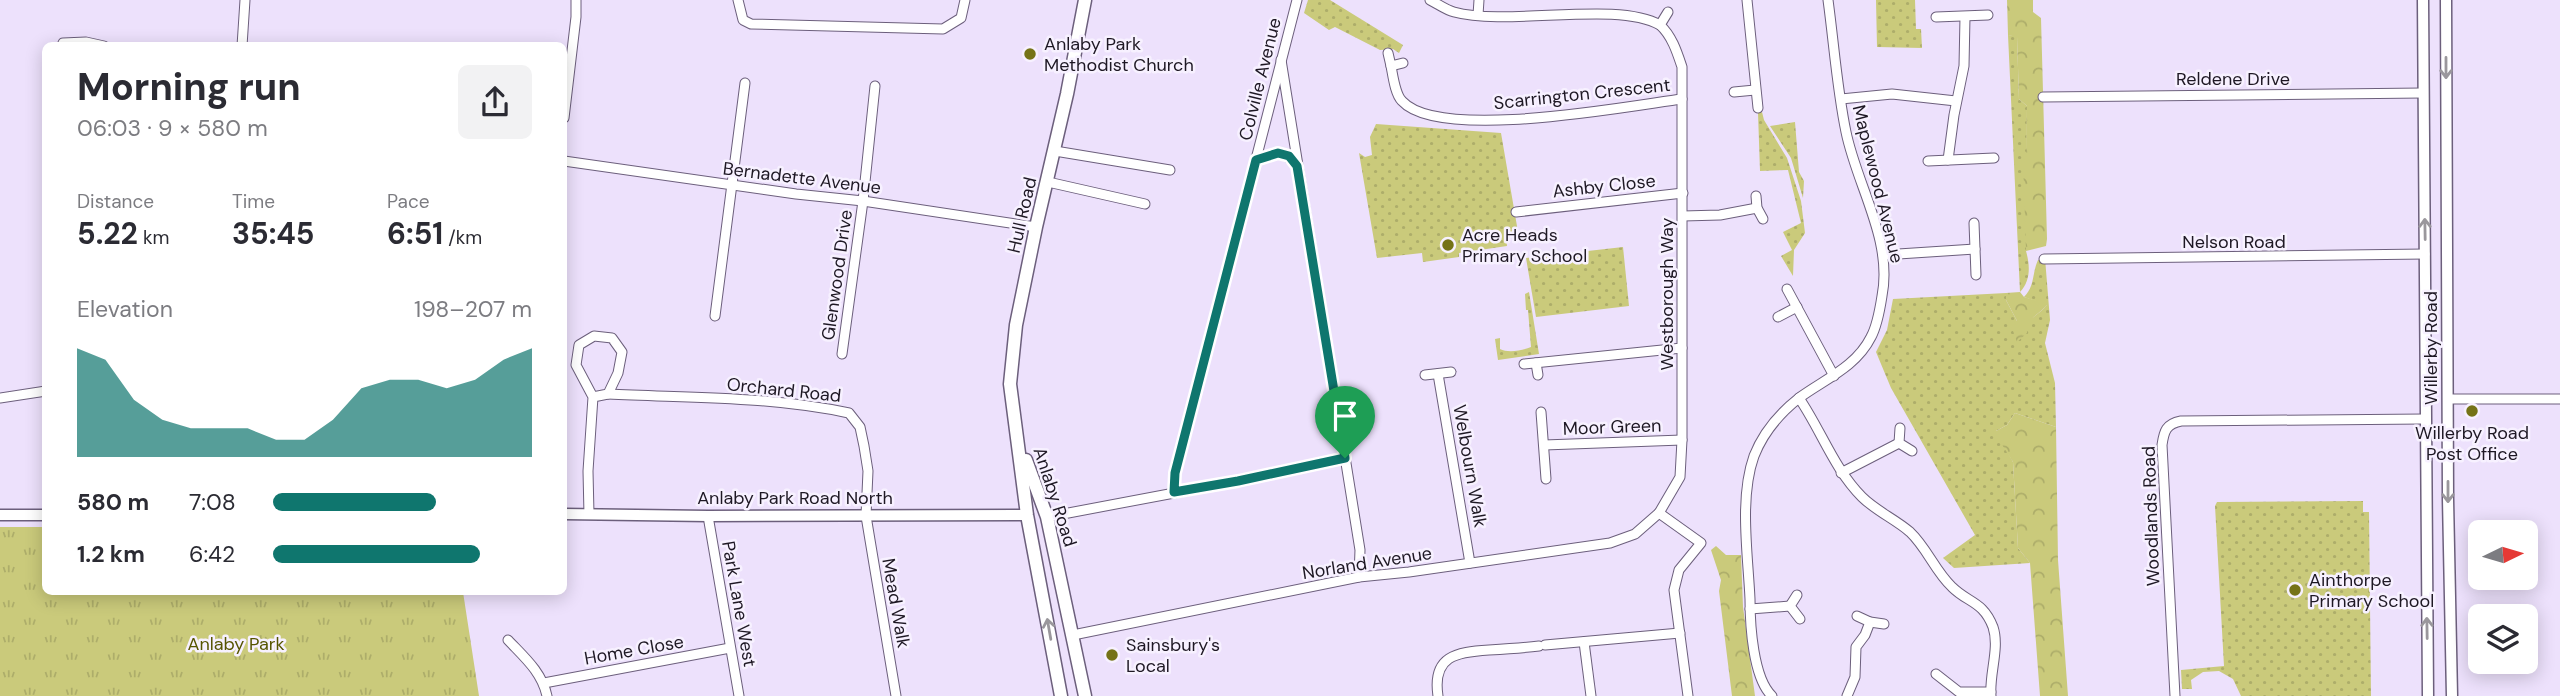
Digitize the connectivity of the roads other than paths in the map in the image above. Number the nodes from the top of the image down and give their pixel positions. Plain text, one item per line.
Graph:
1 (246, 0) edge
2 (576, 0) edge
3 (738, 0) edge
4 (965, 0) edge
5 (1085, 0) edge
6 (1297, 0) edge
7 (1430, 0) edge
8 (1479, 0) edge
9 (1747, 0) edge
10 (1828, 0) edge
11 (2423, 0) edge
12 (2446, 0) edge
13 (1588, 5) edge
14 (1668, 12) dead end
15 (1478, 15) junction
16 (1988, 15) dead end
17 (1936, 17) dead end
18 (1965, 17) junction
19 (1660, 25) junction
20 (242, 42) edge
21 (1388, 53) dead end
22 (1281, 60) junction
23 (1404, 63) dead end
24 (1391, 66) junction
25 (746, 83) dead end
26 (875, 86) dead end
27 (1755, 90) junction
28 (1734, 93) dead end
29 (2423, 93) junction
30 (2043, 97) dead end
31 (1682, 99) junction
32 (1840, 99) junction
33 (567, 100) edge
34 (1956, 101) junction
35 (1758, 108) dead end
36 (1055, 151) junction
37 (1994, 158) dead end
38 (1256, 160) junction
39 (1948, 160) junction
40 (567, 161) edge
41 (1927, 161) dead end
42 (1297, 166) junction
43 (1170, 170) dead end
44 (1048, 182) junction
45 (733, 185) junction
46 (1683, 193) junction
47 (1756, 196) dead end
48 (863, 201) junction
49 (1145, 204) dead end
50 (1757, 208) junction
51 (1530, 210) junction
52 (1516, 212) dead end
53 (1683, 216) junction
54 (1763, 219) dead end
55 (1531, 223) dead end
56 (1974, 223) dead end
57 (1036, 228) junction
58 (1975, 248) junction
59 (2425, 254) junction
60 (1883, 256) junction
61 (2044, 259) dead end
62 (1976, 275) dead end
63 (1787, 289) dead end
64 (1797, 307) junction
65 (715, 316) dead end
66 (1778, 317) dead end
67 (1682, 348) junction
68 (842, 354) dead end
69 (1536, 363) junction
70 (1524, 364) dead end
71 (1451, 372) dead end
72 (1438, 374) junction
73 (1538, 374) dead end
74 (1425, 376) dead end
75 (1834, 376) junction
76 (42, 392) edge
77 (608, 394) junction
78 (593, 397) junction
79 (0, 398) edge
80 (1800, 398) junction
81 (2449, 399) junction
82 (2560, 399) edge
83 (1541, 412) dead end
84 (2424, 419) junction
85 (1900, 428) dead end
86 (1019, 440) junction
87 (1682, 440) junction
88 (1899, 443) junction
89 (1544, 445) junction
90 (1912, 451) dead end
91 (1345, 458) junction
92 (1841, 472) junction
93 (1546, 479) dead end
94 (1174, 492) junction
95 (1659, 513) junction
96 (567, 514) edge
97 (589, 514) junction
98 (0, 515) edge
99 (42, 515) edge
100 (1027, 515) junction
101 (708, 516) junction
102 (866, 516) junction
103 (1047, 517) junction
104 (1470, 563) junction
105 (1359, 577) junction
106 (1797, 595) dead end
107 (1790, 607) junction
108 (1750, 609) junction
109 (1857, 616) dead end
110 (1800, 620) dead end
111 (1870, 622) junction
112 (1884, 624) dead end
113 (1680, 633) junction
114 (1073, 635) junction
115 (508, 640) dead end
116 (1584, 642) junction
117 (1526, 647) junction
118 (730, 648) junction
119 (1528, 660) dead end
120 (1936, 674) dead end
121 (544, 683) junction
122 (1949, 692) edge
123 (1991, 694) edge
124 (547, 696) edge
125 (739, 696) edge
126 (896, 696) edge
127 (1061, 696) edge
128 (1085, 696) edge
129 (1438, 696) edge
130 (1591, 696) edge
131 (1688, 696) edge
132 (1772, 696) edge
133 (1847, 696) edge
134 (2175, 696) edge
135 (2428, 696) edge
136 (2452, 696) edge

1 - 20 street
2 - 33 street
3 - 4 street
5 - 36 main road, Hull Road
6 - 22 street, Colville Avenue
7 - 15 street
8 - 15 street
9 - 27 street
10 - 32 street, Maplewood Avenue
11 - 29 street, Willerby Road
12 -> 81 street, Willerby Road
13 - 15 street
13 - 19 street
14 - 19 street
16 - 18 street
17 - 18 street
18 - 34 street
19 - 31 street, Westborough Way
21 - 24 street, Scarrington Crescent
22 - 38 street, Colville Avenue
22 - 42 street
23 - 24 street
24 - 31 street, Scarrington Crescent
25 - 45 street
26 - 48 street, Glenwood Drive
27 - 28 street
27 - 35 street
29 - 30 street, Reldene Drive
59 -> 29 street, Willerby Road
31 - 46 street, Westborough Way
32 - 34 street
32 - 60 street, Maplewood Avenue
34 - 39 street
36 - 43 street
36 - 44 main road, Hull Road
37 - 39 street
38 - 42 street
38 - 94 street, Colville Avenue
39 - 41 street
40 - 45 street, Bernadette Avenue
42 - 91 street
44 - 49 street
44 - 57 main road, Hull Road
45 - 48 street, Bernadette Avenue
45 - 65 street
46 - 51 street, Ashby Close
46 - 53 street, Westborough Way
47 - 50 street
48 - 57 street, Bernadette Avenue
48 - 68 street, Glenwood Drive
50 - 53 street
50 - 54 street
51 - 52 street, Ashby Close
51 - 55 street, Ashby Close
53 - 67 street, Westborough Way
56 - 58 street
57 - 86 main road, Hull Road
58 - 60 street
58 - 62 street
59 - 61 street, Nelson Road
59 - 84 street, Willerby Road
60 - 75 street, Maplewood Avenue
63 - 64 street
64 - 66 street
64 - 75 street
67 - 69 street
67 - 87 street, Westborough Way
69 - 70 street
69 - 73 street
71 - 72 street
72 - 74 street
72 - 104 street, Welbourn Walk
75 - 80 street, Maplewood Avenue
76 - 79 street
77 - 78 street
77 - 78 street
77 - 102 street, Orchard Road
78 - 97 street
80 - 92 street
80 - 108 street, Maplewood Avenue
81 - 82 street
81 -> 136 street, Willerby Road
83 - 89 street, Moor Green
84 - 134 street, Woodlands Road
135 -> 84 street, Willerby Road
85 - 88 street
86 - 100 main road, Anlaby Road
86 - 103 main road, Anlaby Road
87 - 89 street, Moor Green
87 - 95 street, Westborough Way
88 - 90 street
88 - 92 street
89 - 93 street, Moor Green
91 - 94 street
91 - 105 street
92 - 123 street
94 - 103 street
95 - 104 street, Norland Avenue
95 - 113 street
96 - 97 street, Anlaby Park Road North
97 - 101 street, Anlaby Park Road North
98 - 99 street
100 - 102 street, Anlaby Park Road North
127 -> 100 main road, Anlaby Road
101 - 102 street, Anlaby Park Road North
101 - 118 street, Park Lane West
102 - 126 street, Mead Walk
103 - 114 main road, Anlaby Road
104 - 105 street, Norland Avenue
105 - 114 street, Norland Avenue
106 - 107 street
107 - 108 street
107 - 110 street
108 - 132 street, Maplewood Avenue
109 - 111 street
111 - 112 street
111 - 133 street
113 - 116 street
113 - 131 street
114 - 128 main road, Anlaby Road
115 - 121 street
116 - 117 street
116 - 130 street
117 - 119 street
117 - 129 street
118 - 121 street, Home Close
118 - 125 street, Park Lane West
120 - 122 street
121 - 124 street
122 - 123 street

